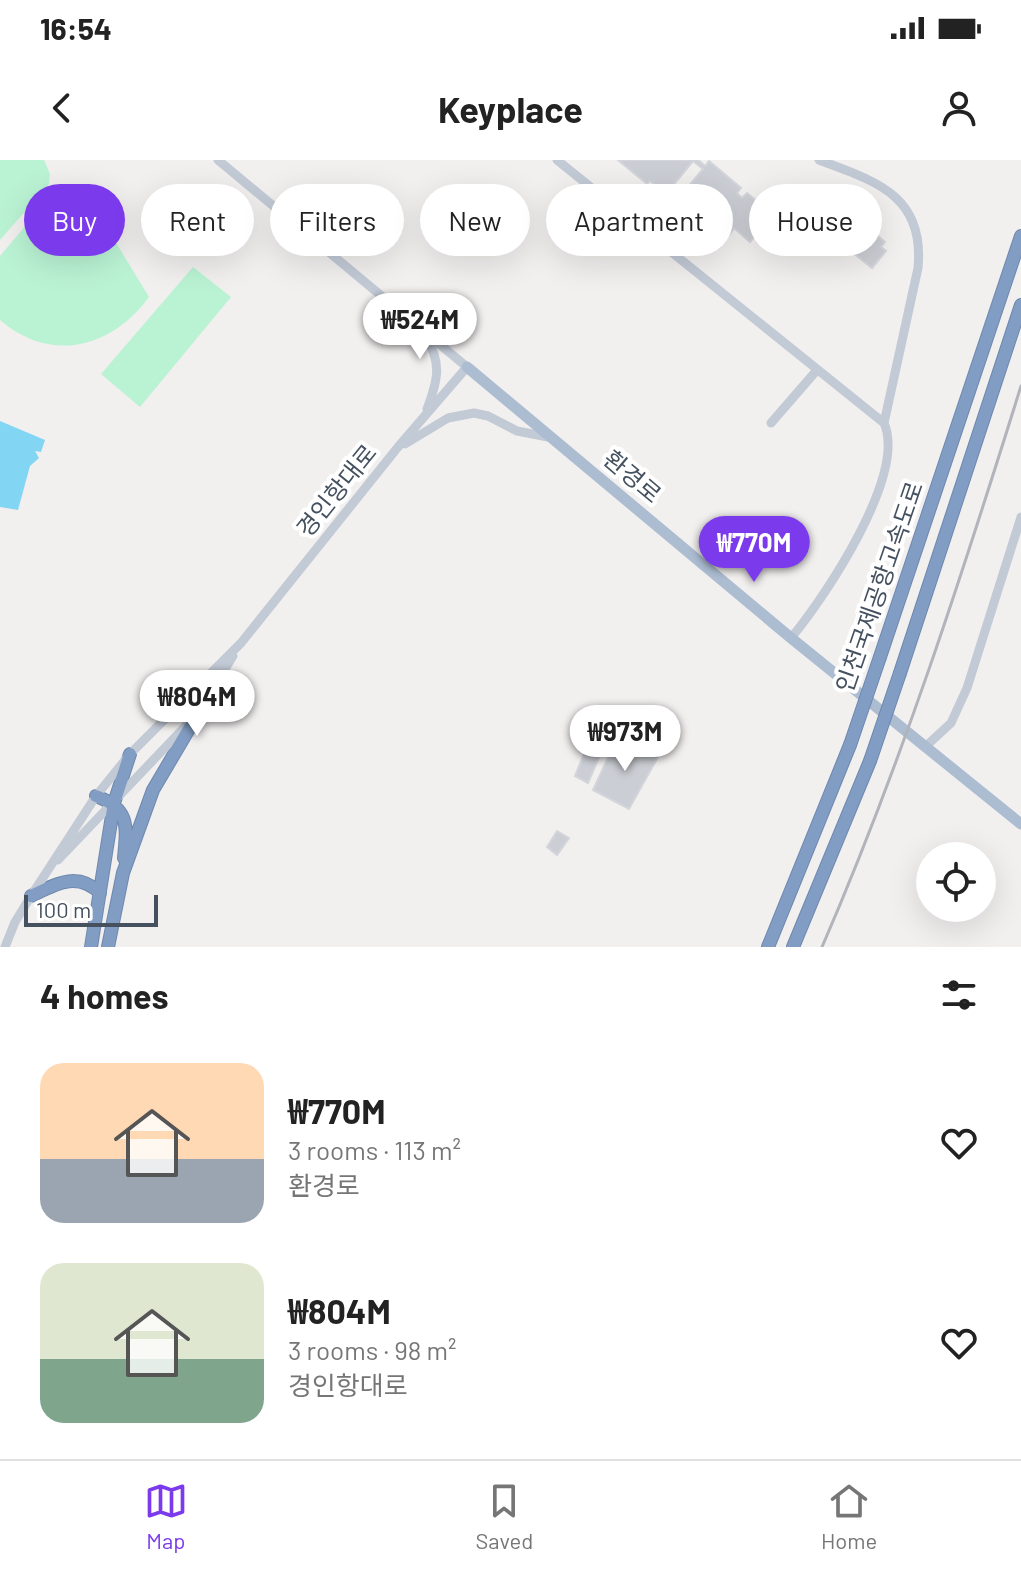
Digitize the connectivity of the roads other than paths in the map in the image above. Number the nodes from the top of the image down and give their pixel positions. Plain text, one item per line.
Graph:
1 (218, 160) edge
2 (557, 160) edge
3 (819, 160) edge
4 (1021, 236) edge
5 (1021, 305) edge
6 (401, 311) junction
7 (467, 367) junction
8 (817, 370) junction
9 (425, 415) junction
10 (771, 423) dead end
11 (884, 423) junction
12 (548, 437) junction
13 (398, 447) junction
14 (1021, 517) edge
15 (791, 638) junction
16 (241, 643) junction
17 (199, 712) junction
18 (925, 747) junction
19 (130, 754) junction
20 (96, 796) junction
21 (114, 803) junction
22 (1021, 824) edge
23 (123, 873) junction
24 (44, 876) junction
25 (100, 893) junction
26 (31, 896) junction
27 (5, 947) edge
28 (91, 947) edge
29 (108, 947) edge
30 (768, 947) edge
31 (793, 947) edge

1 - 6 street, 환경로
2 - 8 street
3 - 11 street
4 - 30 highway, 인천국제공항고속도로, bridge
5 - 31 highway, 인천국제공항고속도로, bridge
6 - 7 street, 환경로
6 - 9 street
7 - 9 street, 경인항대로
7 - 12 main road, 환경로
8 - 10 street
8 - 11 street
9 - 13 street, 경인항대로
11 - 15 street
12 - 13 street
12 - 15 main road, 환경로
13 - 16 street, 경인항대로
14 - 18 street
15 - 18 main road, 환경로
16 - 17 street, 경인항대로
16 - 19 street, 경인항대로
17 - 21 street, 경인항대로
17 - 23 highway
18 - 22 main road, 환경로
19 - 20 street, 경인항대로
19 - 21 highway
20 - 21 highway
20 - 24 street, 경인항대로
21 - 23 highway
21 - 24 street, 경인항대로
21 - 25 highway
23 - 29 highway
24 - 26 street, 경인항대로
25 - 26 highway
25 - 28 highway
26 - 27 street, 경인항대로

